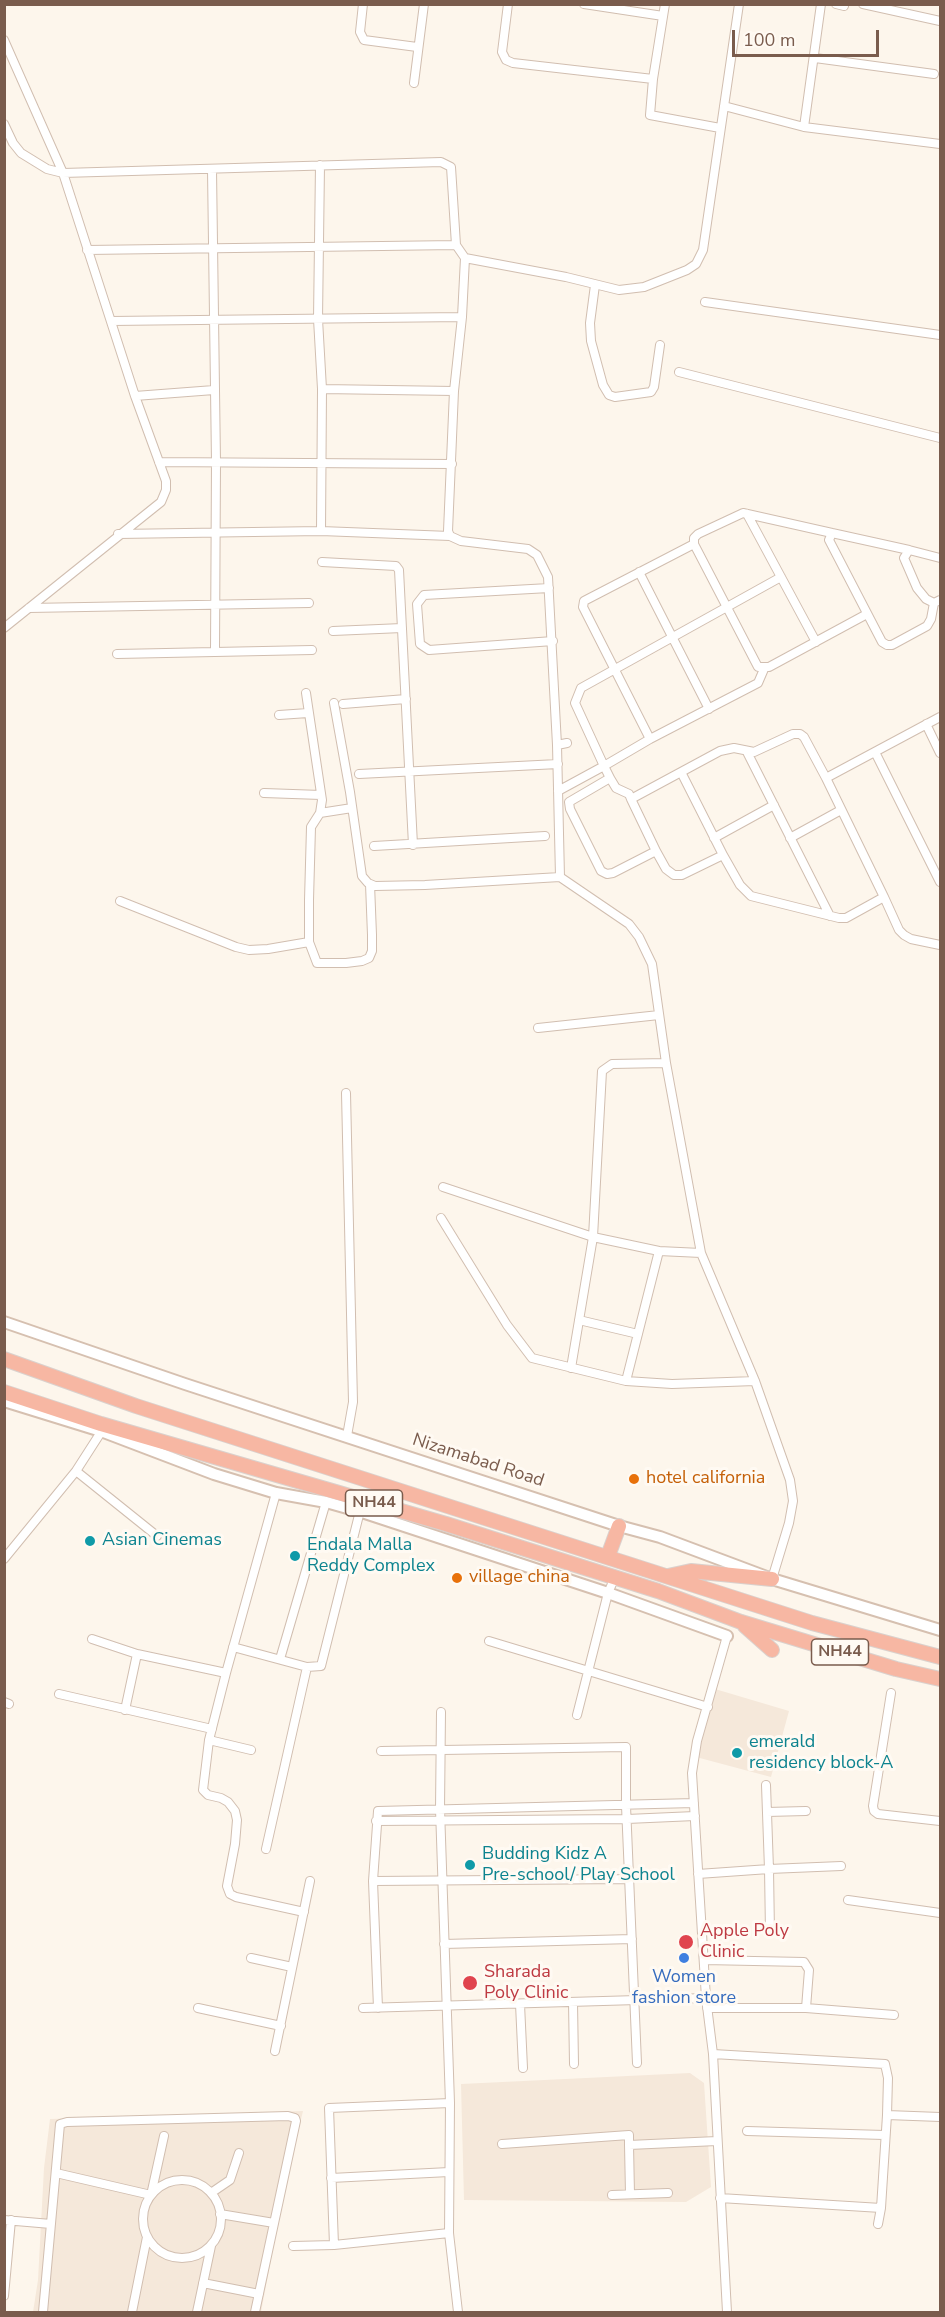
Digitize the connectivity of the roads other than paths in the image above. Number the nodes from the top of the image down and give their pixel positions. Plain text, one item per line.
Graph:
1 (363, 4) edge
2 (424, 4) edge
3 (508, 4) edge
4 (584, 4) edge
5 (665, 4) edge
6 (739, 4) edge
7 (821, 4) edge
8 (863, 4) edge
9 (663, 16) junction
10 (940, 21) edge
11 (4, 40) edge
12 (417, 47) junction
13 (815, 58) junction
14 (934, 74) dead end
15 (653, 79) junction
16 (414, 83) dead end
17 (723, 106) junction
18 (4, 124) edge
19 (804, 127) junction
20 (720, 128) junction
21 (940, 144) edge
22 (320, 165) junction
23 (212, 170) junction
24 (63, 173) junction
25 (456, 245) junction
26 (320, 247) junction
27 (214, 249) junction
28 (87, 250) junction
29 (465, 258) junction
30 (595, 285) junction
31 (705, 302) dead end
32 (462, 317) junction
33 (215, 320) junction
34 (318, 320) junction
35 (111, 321) junction
36 (940, 335) edge
37 (660, 345) dead end
38 (680, 372) dead end
39 (322, 389) junction
40 (214, 390) junction
41 (454, 391) junction
42 (135, 396) junction
43 (940, 438) edge
44 (159, 462) junction
45 (216, 462) junction
46 (320, 463) junction
47 (452, 464) junction
48 (747, 514) junction
49 (321, 531) junction
50 (832, 533) junction
51 (118, 534) junction
52 (214, 534) junction
53 (450, 536) junction
54 (694, 544) junction
55 (909, 550) junction
56 (940, 558) edge
57 (322, 562) dead end
58 (639, 572) junction
59 (781, 577) junction
60 (549, 588) junction
61 (937, 601) edge
62 (309, 603) dead end
63 (216, 605) junction
64 (29, 608) junction
65 (728, 608) junction
66 (867, 614) junction
67 (4, 627) edge
68 (402, 628) junction
69 (333, 631) dead end
70 (672, 639) junction
71 (553, 641) junction
72 (816, 642) junction
73 (312, 650) dead end
74 (215, 651) junction
75 (117, 654) dead end
76 (764, 669) junction
77 (615, 670) junction
78 (306, 693) dead end
79 (406, 699) junction
80 (334, 704) dead end
81 (343, 704) dead end
82 (709, 709) junction
83 (308, 713) junction
84 (279, 715) dead end
85 (940, 717) edge
86 (926, 724) junction
87 (650, 739) junction
88 (567, 743) dead end
89 (557, 745) junction
90 (747, 752) junction
91 (875, 752) junction
92 (940, 753) edge
93 (558, 764) junction
94 (604, 766) junction
95 (409, 772) junction
96 (681, 772) junction
97 (359, 774) dead end
98 (610, 778) junction
99 (826, 778) junction
100 (558, 791) junction
101 (264, 794) dead end
102 (321, 795) junction
103 (631, 799) junction
104 (774, 805) junction
105 (352, 808) junction
106 (841, 810) junction
107 (320, 813) junction
108 (545, 836) dead end
109 (714, 838) junction
110 (790, 838) junction
111 (413, 845) junction
112 (374, 846) dead end
113 (656, 851) junction
114 (723, 855) junction
115 (560, 877) junction
116 (940, 882) edge
117 (370, 884) junction
118 (884, 897) junction
119 (120, 901) dead end
120 (830, 916) junction
121 (309, 942) junction
122 (940, 945) edge
123 (659, 1015) junction
124 (538, 1028) dead end
125 (666, 1063) junction
126 (346, 1093) dead end
127 (443, 1187) dead end
128 (441, 1218) dead end
129 (593, 1237) junction
130 (659, 1251) junction
131 (701, 1253) junction
132 (579, 1320) junction
133 (4, 1322) edge
134 (639, 1334) junction
135 (4, 1359) edge
136 (571, 1368) junction
137 (627, 1381) junction
138 (755, 1381) junction
139 (4, 1392) edge
140 (4, 1401) edge
141 (103, 1428) junction
142 (347, 1436) junction
143 (76, 1471) junction
144 (276, 1493) junction
145 (326, 1502) junction
146 (360, 1511) junction
147 (619, 1526) junction
148 (157, 1536) dead end
149 (608, 1556) junction
150 (4, 1559) edge
151 (666, 1576) junction
152 (615, 1577) junction
153 (772, 1579) junction
154 (608, 1593) junction
155 (741, 1622) junction
156 (940, 1630) edge
157 (727, 1636) joint
158 (92, 1639) dead end
159 (489, 1641) dead end
160 (233, 1647) junction
161 (772, 1650) dead end
162 (137, 1654) junction
163 (940, 1657) edge
164 (280, 1659) junction
165 (307, 1667) junction
166 (588, 1670) junction
167 (226, 1673) junction
168 (940, 1679) edge
169 (891, 1693) dead end
170 (59, 1694) dead end
171 (708, 1707) junction
172 (125, 1710) junction
173 (441, 1712) dead end
174 (577, 1716) dead end
175 (212, 1729) junction
176 (209, 1740) junction
177 (251, 1750) dead end
178 (440, 1750) junction
179 (381, 1751) dead end
180 (766, 1785) dead end
181 (694, 1803) junction
182 (626, 1806) junction
183 (533, 1808) junction
184 (440, 1809) junction
185 (806, 1811) dead end
186 (767, 1812) junction
187 (694, 1816) junction
188 (627, 1819) junction
189 (440, 1820) junction
190 (533, 1820) junction
191 (376, 1821) junction
192 (940, 1821) edge
193 (266, 1849) dead end
194 (840, 1866) dead end
195 (769, 1869) junction
196 (698, 1874) junction
197 (629, 1879) junction
198 (310, 1881) dead end
199 (373, 1881) junction
200 (442, 1881) junction
201 (848, 1900) dead end
202 (304, 1911) junction
203 (940, 1913) edge
204 (770, 1932) dead end
205 (632, 1939) junction
206 (444, 1944) junction
207 (251, 1958) dead end
208 (704, 1960) junction
209 (292, 1966) junction
210 (706, 1998) junction
211 (635, 2000) junction
212 (573, 2002) junction
213 (520, 2004) junction
214 (446, 2006) junction
215 (198, 2008) dead end
216 (363, 2008) dead end
217 (378, 2008) junction
218 (707, 2008) junction
219 (806, 2008) junction
220 (894, 2015) dead end
221 (280, 2026) junction
222 (275, 2051) dead end
223 (713, 2054) junction
224 (574, 2064) dead end
225 (637, 2064) dead end
226 (523, 2068) dead end
227 (450, 2103) junction
228 (887, 2115) junction
229 (940, 2117) edge
230 (747, 2131) dead end
231 (884, 2135) junction
232 (164, 2136) dead end
233 (717, 2141) junction
234 (502, 2144) dead end
235 (629, 2145) junction
236 (239, 2153) dead end
237 (449, 2172) junction
238 (56, 2173) junction
239 (331, 2178) junction
240 (211, 2193) junction
241 (668, 2193) dead end
242 (630, 2194) junction
243 (151, 2195) junction
244 (612, 2195) dead end
245 (720, 2198) junction
246 (881, 2208) junction
247 (220, 2214) junction
248 (8, 2220) edge
249 (274, 2223) junction
250 (51, 2224) junction
251 (878, 2224) dead end
252 (449, 2233) junction
253 (147, 2237) junction
254 (334, 2245) junction
255 (211, 2246) junction
256 (293, 2247) dead end
257 (203, 2283) junction
258 (259, 2294) junction
259 (4, 2296) edge
260 (43, 2313) edge
261 (132, 2313) edge
262 (197, 2313) edge
263 (255, 2313) edge
264 (458, 2313) edge
265 (727, 2313) edge

1 - 12 street
2 - 12 street
3 - 15 street
4 - 9 street
5 - 9 street
6 - 17 street
7 - 13 street
8 - 10 street
9 - 15 street
11 - 24 street
12 - 16 street
13 - 14 street
13 - 19 street
15 - 20 street
17 - 19 street
17 - 20 street
18 - 24 street
19 - 21 street
20 - 30 street
22 - 23 street
22 - 25 street
22 - 26 street
23 - 24 street
23 - 27 street
24 - 28 street
25 - 26 street
25 - 29 street
26 - 27 street
26 - 34 street
27 - 28 street
27 - 33 street
28 - 35 street
29 - 30 street
29 - 32 street
30 - 37 street
31 - 36 street
32 - 34 street
32 - 41 street
33 - 34 street
33 - 35 street
33 - 40 street
34 - 39 street
35 - 42 street
38 - 43 street
39 - 41 street
39 - 46 street
40 - 42 street
40 - 45 street
41 - 47 street
42 - 44 street
44 - 45 street
44 - 51 street
45 - 46 street
45 - 52 street
46 - 47 street
46 - 49 street
47 - 53 street
48 - 50 street
48 - 54 street
48 - 59 street
49 - 52 street
49 - 53 street
50 - 55 street
50 - 66 street
51 - 52 street
51 - 64 street
52 - 63 street
53 - 60 street
54 - 58 street
54 - 65 street
55 - 56 street
55 - 61 street
57 - 68 street
58 - 70 street
58 - 77 street
59 - 65 street
59 - 72 street
60 - 71 street
60 - 71 street
61 - 66 street
62 - 63 street
63 - 64 street
63 - 74 street
64 - 67 street
65 - 70 street
65 - 76 street
66 - 72 street
68 - 69 street
68 - 79 street
70 - 77 street
70 - 82 street
71 - 89 street
72 - 76 street
73 - 74 street
74 - 75 street
76 - 82 street
77 - 87 street
77 - 94 street
78 - 83 street
79 - 81 street
79 - 95 street
80 - 105 street
82 - 87 street
83 - 84 street
83 - 102 street
85 - 86 street
86 - 91 street
86 - 92 street
87 - 94 street
88 - 89 street
89 - 93 street
90 - 96 street
90 - 99 street
90 - 104 street
91 - 99 street
91 - 116 street
93 - 95 street
93 - 100 street
94 - 98 street
94 - 100 street
95 - 97 street
95 - 111 street
96 - 103 street
96 - 109 street
98 - 103 street
98 - 113 street
99 - 106 street
100 - 115 street
101 - 102 street
102 - 107 street
103 - 113 street
104 - 109 street
104 - 110 street
105 - 107 street
105 - 117 street
106 - 110 street
106 - 118 street
107 - 121 street
108 - 111 street
109 - 114 street
110 - 120 street
111 - 112 street
113 - 114 street
114 - 120 street
115 - 117 street
115 - 123 street
117 - 121 street
118 - 120 street
118 - 122 street
119 - 121 street
123 - 124 street
123 - 125 street
125 - 129 street
125 - 131 street
126 - 142 street
127 - 129 street
128 - 136 street
129 - 130 street
129 - 132 street
130 - 131 street
130 - 134 street
131 - 138 street
132 - 134 street
132 - 136 street
133 - 142 main road, Nizamabad Road
134 - 137 street
135 - 149 highway, NH44
136 - 137 street
137 - 138 street
138 - 153 street
139 - 141 highway, NH44
140 - 141 main road
141 - 143 street
141 - 144 main road
141 - 152 highway, NH44
142 - 147 main road, Nizamabad Road
143 - 148 street
143 - 150 street
144 - 145 main road
144 - 160 street
145 - 146 main road
145 - 164 street
146 - 154 main road
146 - 165 street
147 - 149 highway
147 - 153 main road, Nizamabad Road
149 - 151 highway, NH44
151 - 153 highway
151 - 163 highway, NH44
152 - 154 street
152 - 155 highway, NH44
153 - 156 main road, Nizamabad Road
154 - 157 main road
154 - 166 street
155 - 161 highway
155 - 168 highway, NH44
157 - 171 street
158 - 162 street
159 - 166 street
160 - 164 street
160 - 167 street
162 - 167 street
162 - 172 street
164 - 165 street
165 - 193 street
166 - 171 street
166 - 174 street
167 - 175 street
169 - 192 street
170 - 172 street
171 - 181 street
172 - 175 street
173 - 178 street
175 - 176 street
176 - 177 street
176 - 202 street
178 - 179 street
178 - 182 street
178 - 184 street
180 - 186 street
181 - 182 street
181 - 187 street
182 - 183 street
182 - 188 street
183 - 184 street
183 - 190 street
184 - 189 street
184 - 191 street
185 - 186 street
186 - 195 street
187 - 188 street
187 - 196 street
188 - 190 street
188 - 197 street
189 - 190 street
189 - 191 street
189 - 200 street
191 - 199 street
194 - 195 street
195 - 196 street
195 - 204 street
196 - 208 street
197 - 200 street
197 - 205 street
198 - 202 street
199 - 200 street
199 - 217 street
200 - 206 street
201 - 203 street
202 - 209 street
205 - 206 street
205 - 211 street
206 - 214 street
207 - 209 street
208 - 210 street
208 - 219 street
209 - 221 street
210 - 211 street
210 - 218 street
211 - 212 street
211 - 225 street
212 - 213 street
212 - 224 street
213 - 214 street
213 - 226 street
214 - 217 street
214 - 227 street
215 - 221 street
216 - 217 street
218 - 219 street
218 - 223 street
219 - 220 street
221 - 222 street
223 - 228 street
223 - 233 street
227 - 237 street
227 - 239 street
228 - 229 street
228 - 231 street
230 - 231 street
231 - 246 street
232 - 243 street
233 - 235 street
233 - 245 street
234 - 235 street
235 - 242 street
236 - 240 street
237 - 239 street
237 - 252 street
238 - 243 street
238 - 249 street
238 - 250 street
239 - 254 street
240 - 243 street
240 - 247 street
241 - 242 street
242 - 244 street
243 - 253 street
245 - 246 street
245 - 265 street
246 - 251 street
247 - 249 street
247 - 255 street
248 - 250 street
248 - 259 street
249 - 258 street
250 - 260 street
252 - 254 street
252 - 264 street
253 - 255 street
253 - 261 street
254 - 256 street
255 - 257 street
257 - 258 street
257 - 262 street
258 - 263 street

